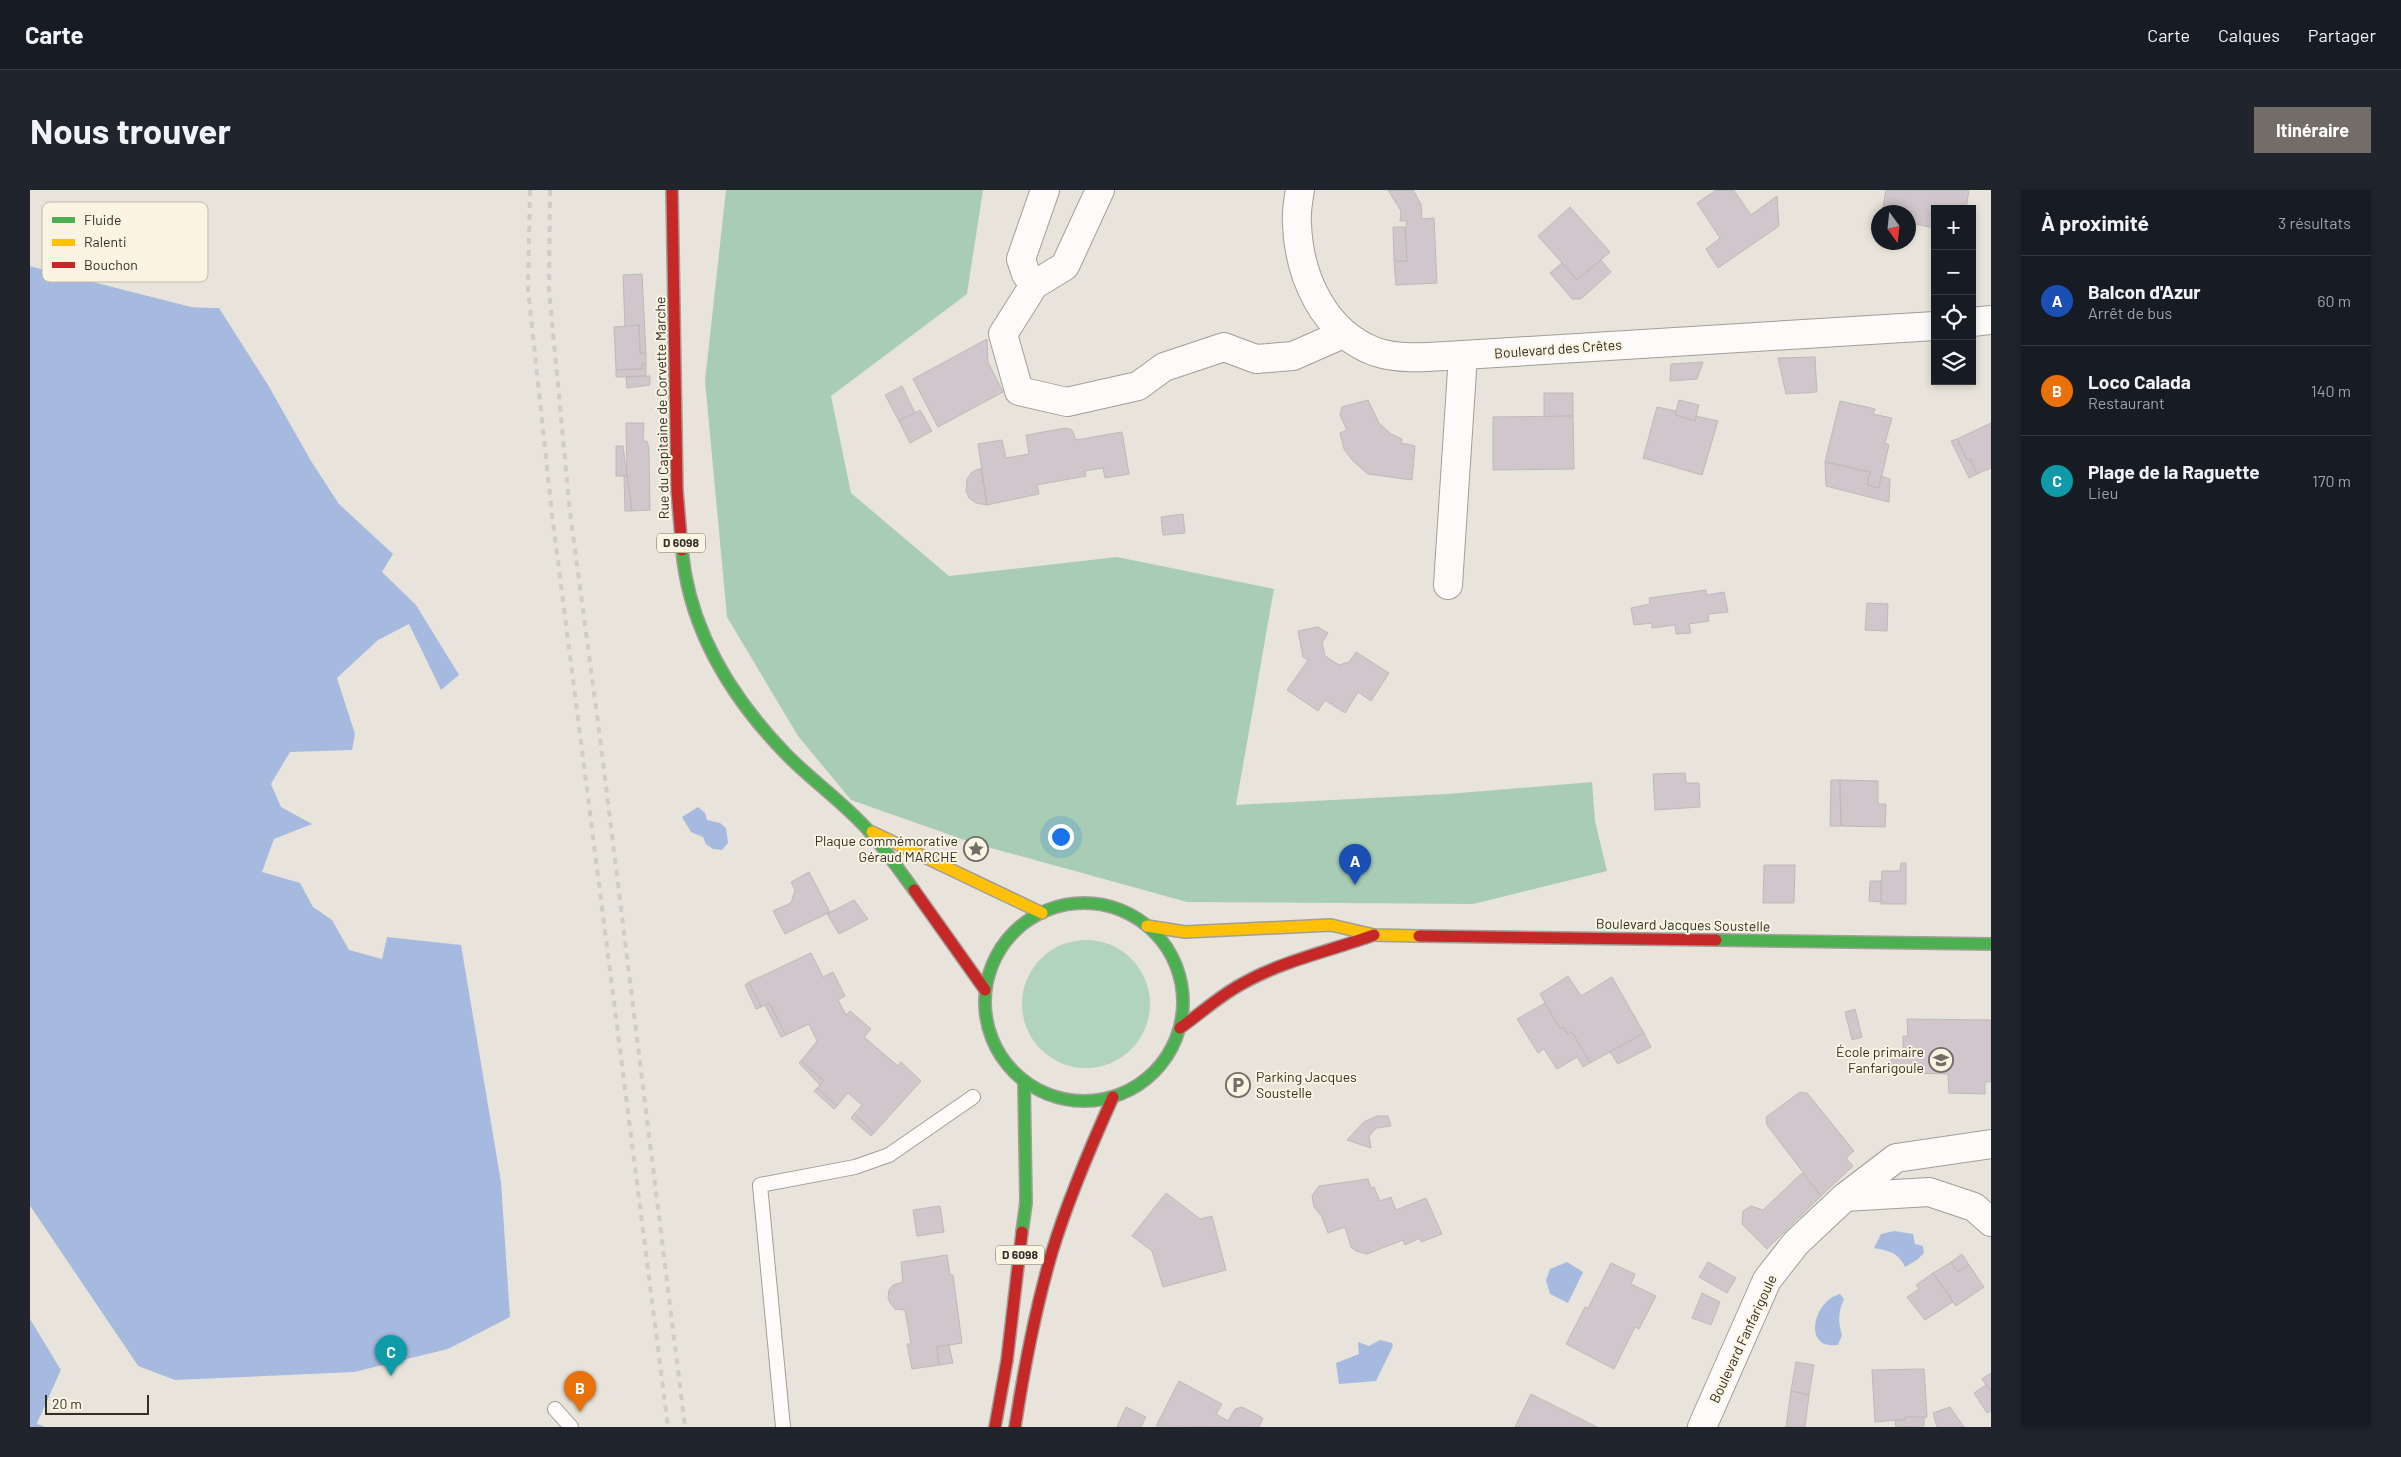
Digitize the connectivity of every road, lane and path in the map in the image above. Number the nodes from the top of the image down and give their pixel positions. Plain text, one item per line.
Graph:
1 (672, 190) edge
2 (1045, 190) edge
3 (1100, 190) edge
4 (1300, 190) edge
5 (1034, 285) junction
6 (1991, 320) edge
7 (1976, 322) edge
8 (1931, 326) edge
9 (1343, 334) junction
10 (1463, 355) junction
11 (1448, 585) dead end
12 (868, 830) junction
13 (1042, 912) junction
14 (1147, 926) junction
15 (1374, 935) junction
16 (1991, 944) edge
17 (985, 990) junction
18 (1180, 1028) junction
19 (1024, 1081) junction
20 (973, 1097) dead end
21 (1113, 1097) junction
22 (1991, 1144) edge
23 (1845, 1197) junction
24 (1991, 1222) edge
25 (555, 1409) dead end
26 (571, 1427) edge
27 (783, 1427) edge
28 (994, 1427) edge
29 (1015, 1427) edge
30 (1702, 1427) edge

1 - 12 main road, Rue du Capitaine de Corvette Marche / D 6098
2 - 5 street
3 - 5 street
4 - 9 street, Boulevard des Crêtes
5 - 9 street
6 - 7 street
8 - 10 street, Boulevard des Crêtes
9 - 10 street, Boulevard des Crêtes
10 - 11 street
12 - 13 main road, Rue du Capitaine de Corvette Marche / D 6098
12 - 17 main road, Rue du Capitaine de Corvette Marche / D 6098
13 - 14 main road
13 - 17 main road
14 - 15 main road, Boulevard Jacques Soustelle
14 - 18 main road
15 - 16 main road, Boulevard Jacques Soustelle
15 - 18 main road, Boulevard Jacques Soustelle
17 - 19 main road
18 - 21 main road
19 - 21 main road
19 - 28 main road, D 6098
20 - 27 lane
21 - 29 main road, D 6098
22 - 23 street, Boulevard Fanfarigoule
23 - 24 street
23 - 30 street, Boulevard Fanfarigoule
25 - 26 lane

